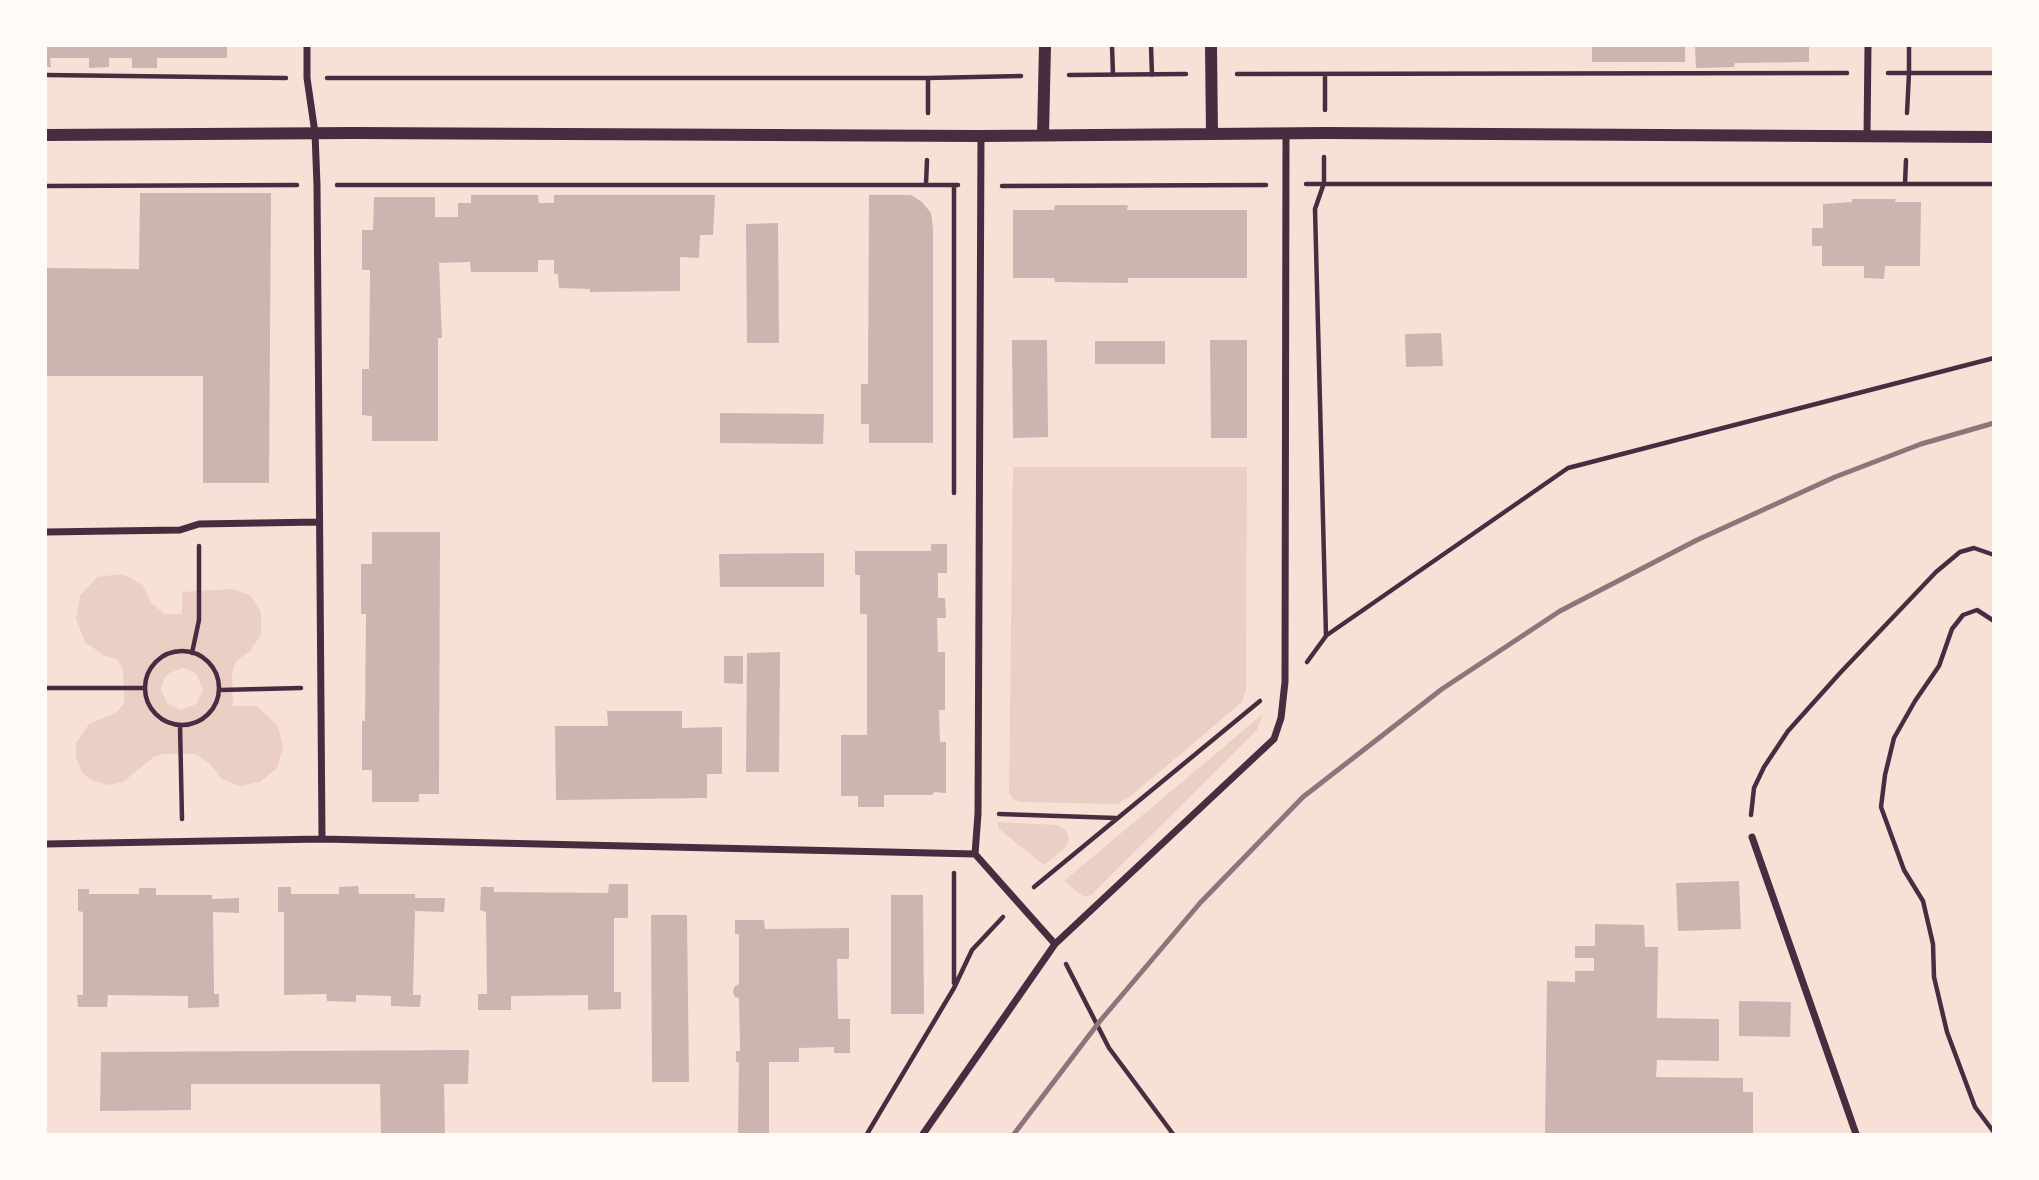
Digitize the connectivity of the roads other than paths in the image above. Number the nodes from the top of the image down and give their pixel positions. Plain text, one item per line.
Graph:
1 (307, 46) edge
2 (1045, 46) edge
3 (1211, 46) edge
4 (1868, 46) edge
5 (316, 133) junction
6 (1286, 133) junction
7 (1212, 134) junction
8 (46, 135) edge
9 (1043, 135) junction
10 (981, 136) junction
11 (1867, 136) junction
12 (1993, 137) edge
13 (319, 522) junction
14 (46, 532) edge
15 (1752, 837) road end
16 (322, 839) junction
17 (46, 844) edge
18 (975, 853) junction
19 (1055, 944) junction
20 (923, 1135) edge
21 (1856, 1135) edge

1 - 5 street
2 - 9 street
3 - 7 street
4 - 11 street
5 - 8 street
5 - 10 street
5 - 13 street
6 - 7 street
6 - 11 street
6 - 19 street
7 - 9 street
9 - 10 street
10 - 18 street
11 - 12 street
13 - 14 street
13 - 16 street
15 - 21 street
16 - 17 street
16 - 18 street
18 - 19 street
19 - 20 street

